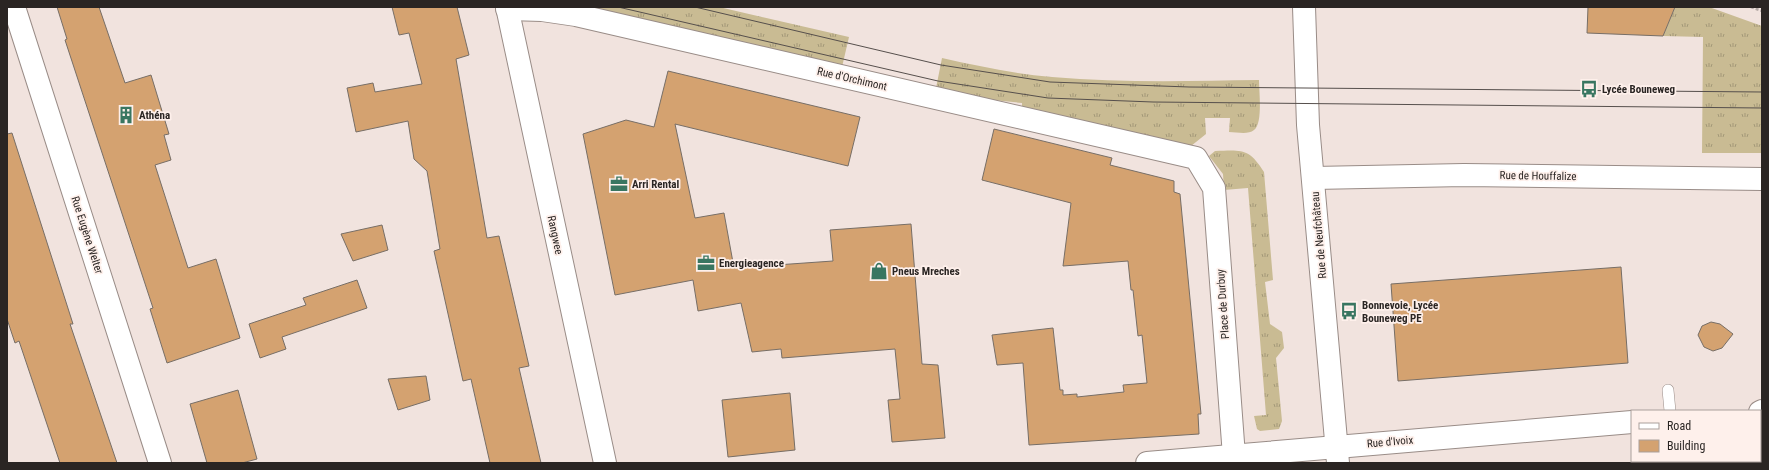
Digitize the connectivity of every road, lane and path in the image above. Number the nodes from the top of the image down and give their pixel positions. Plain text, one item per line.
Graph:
1 (1304, 7) edge
2 (1751, 7) edge
3 (507, 8) edge
4 (1762, 11) edge
5 (13, 14) edge
6 (1196, 158) joint
7 (1314, 178) junction
8 (1762, 179) edge
9 (1668, 390) dead end
10 (1670, 410) edge
11 (1631, 422) edge
12 (1337, 455) edge
13 (1234, 456) junction
14 (160, 463) edge
15 (606, 463) edge
16 (1147, 463) edge

1 - 7 street, Rue de Neufchâteau
2 - 4 path
3 - 6 street, Rue d'Orchimont
3 - 15 street, Rangwee
5 - 14 street, Rue Eugène Welter
6 - 13 street, Place de Durbuy
7 - 8 street, Rue de Houffalize
7 - 12 street, Rue de Neufchâteau
9 - 10 lane
11 - 12 street, Rue d'Ivoix
12 - 13 street, Rue d'Ivoix
13 - 16 street, Rue d'Ivoix

